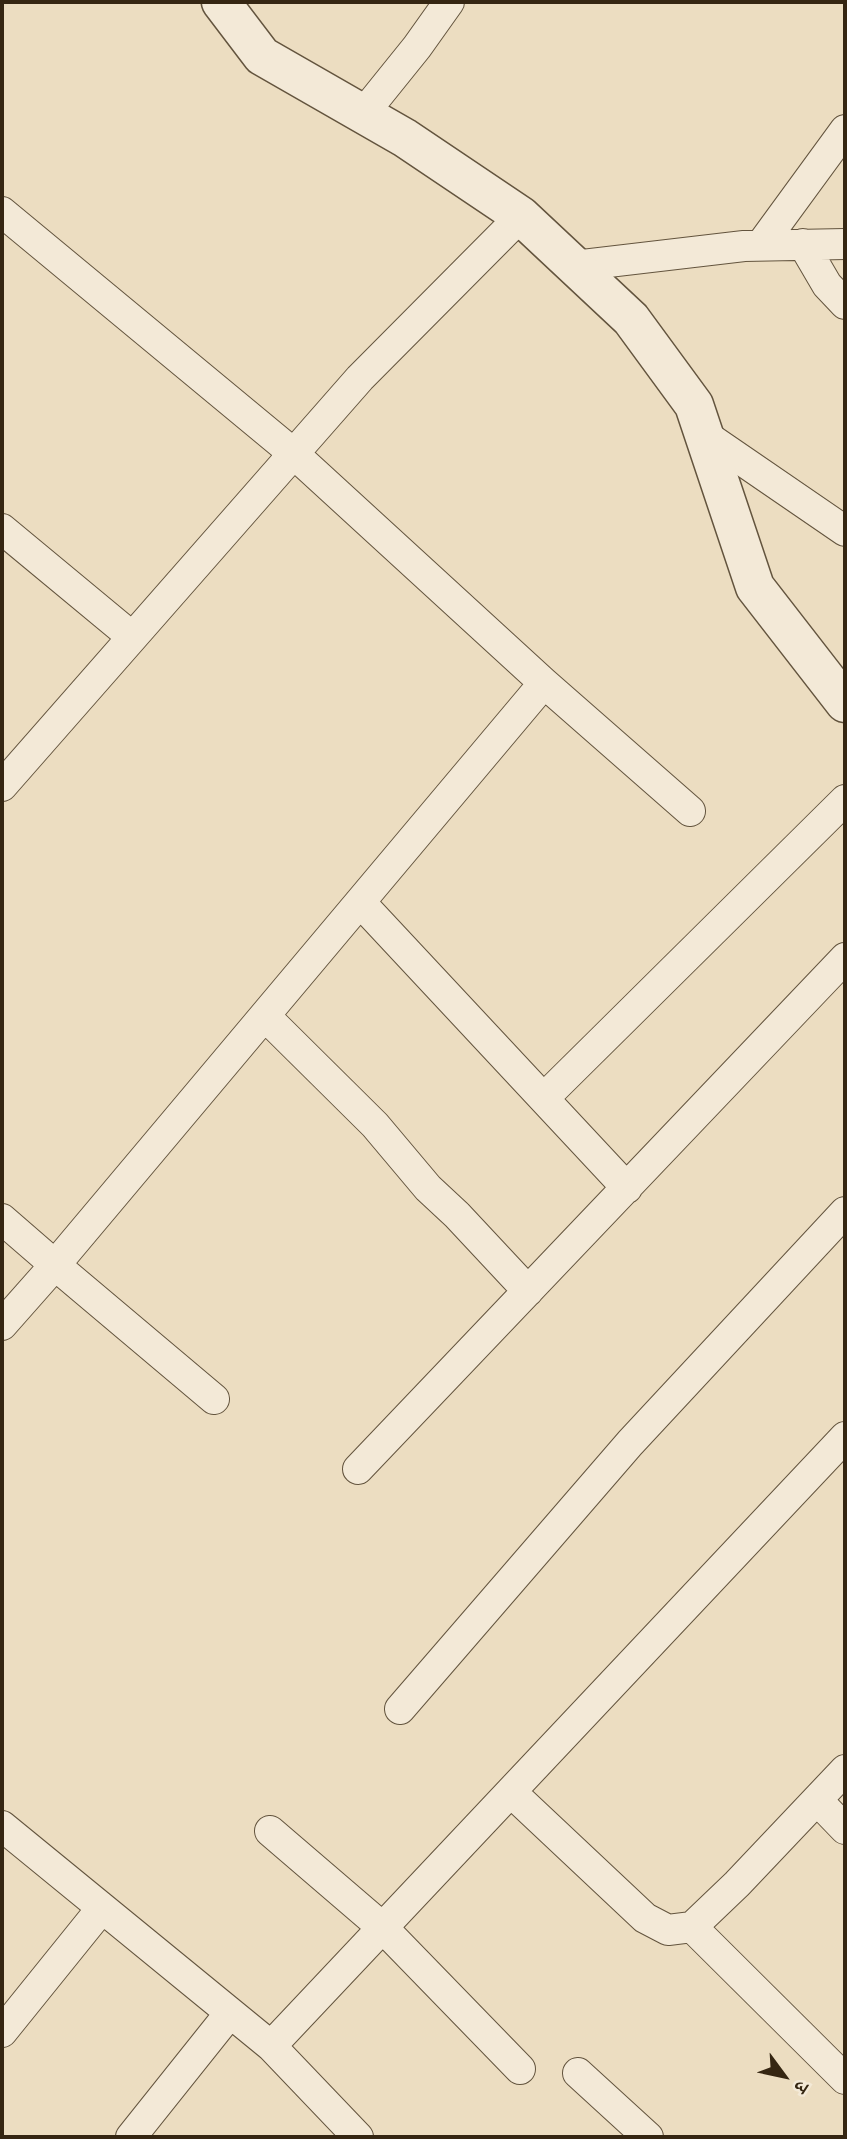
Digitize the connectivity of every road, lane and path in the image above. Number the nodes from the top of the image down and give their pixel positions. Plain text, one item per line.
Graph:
1 (221, 2) edge
2 (449, 2) edge
3 (363, 114) junction
4 (845, 130) edge
5 (2, 212) edge
6 (521, 216) junction
7 (803, 244) junction
8 (845, 244) edge
9 (761, 245) junction
10 (574, 266) junction
11 (845, 304) edge
12 (705, 435) junction
13 (293, 453) junction
14 (2, 529) edge
15 (845, 531) edge
16 (131, 636) junction
17 (544, 683) junction
18 (845, 703) edge
19 (2, 786) edge
20 (845, 800) edge
21 (691, 811) dead end
22 (360, 902) junction
23 (845, 958) edge
24 (265, 1016) junction
25 (544, 1098) junction
26 (627, 1188) junction
27 (845, 1212) edge
28 (2, 1219) edge
29 (55, 1265) junction
30 (528, 1291) junction
31 (2, 1325) edge
32 (214, 1399) dead end
33 (845, 1437) edge
34 (358, 1469) dead end
35 (400, 1709) dead end
36 (845, 1770) edge
37 (511, 1792) junction
38 (817, 1800) junction
39 (2, 1826) edge
40 (845, 1829) edge
41 (270, 1831) dead end
42 (102, 1908) junction
43 (692, 1927) junction
44 (383, 1928) junction
45 (230, 2013) junction
46 (2, 2032) edge
47 (271, 2046) junction
48 (520, 2069) dead end
49 (578, 2073) dead end
50 (845, 2079) edge
51 (131, 2137) edge
52 (358, 2137) edge
53 (649, 2137) edge

1 - 3 street
2 - 3 street
3 - 6 street
4 - 9 street
5 - 13 street
6 - 10 street
6 - 13 street
7 - 8 street
7 - 9 street
7 - 11 street
9 - 10 street
10 - 12 street
12 - 15 street
12 - 18 street
13 - 16 street
13 - 17 street
14 - 16 street
16 - 19 street
17 - 21 street
17 - 22 street
20 - 25 street
22 - 24 street
22 - 25 street
23 - 26 street
24 - 29 street
24 - 30 street
25 - 26 street
26 - 30 street
27 - 35 street
28 - 29 street
29 - 31 street
29 - 32 street
30 - 34 street
33 - 37 street
36 - 38 street
37 - 43 street
37 - 44 street
38 - 40 street
38 - 43 street
39 - 42 street
41 - 44 street
42 - 45 street
42 - 46 street
43 - 50 street
44 - 47 street
44 - 48 street
45 - 47 street
45 - 51 street
47 - 52 street
49 - 53 street

